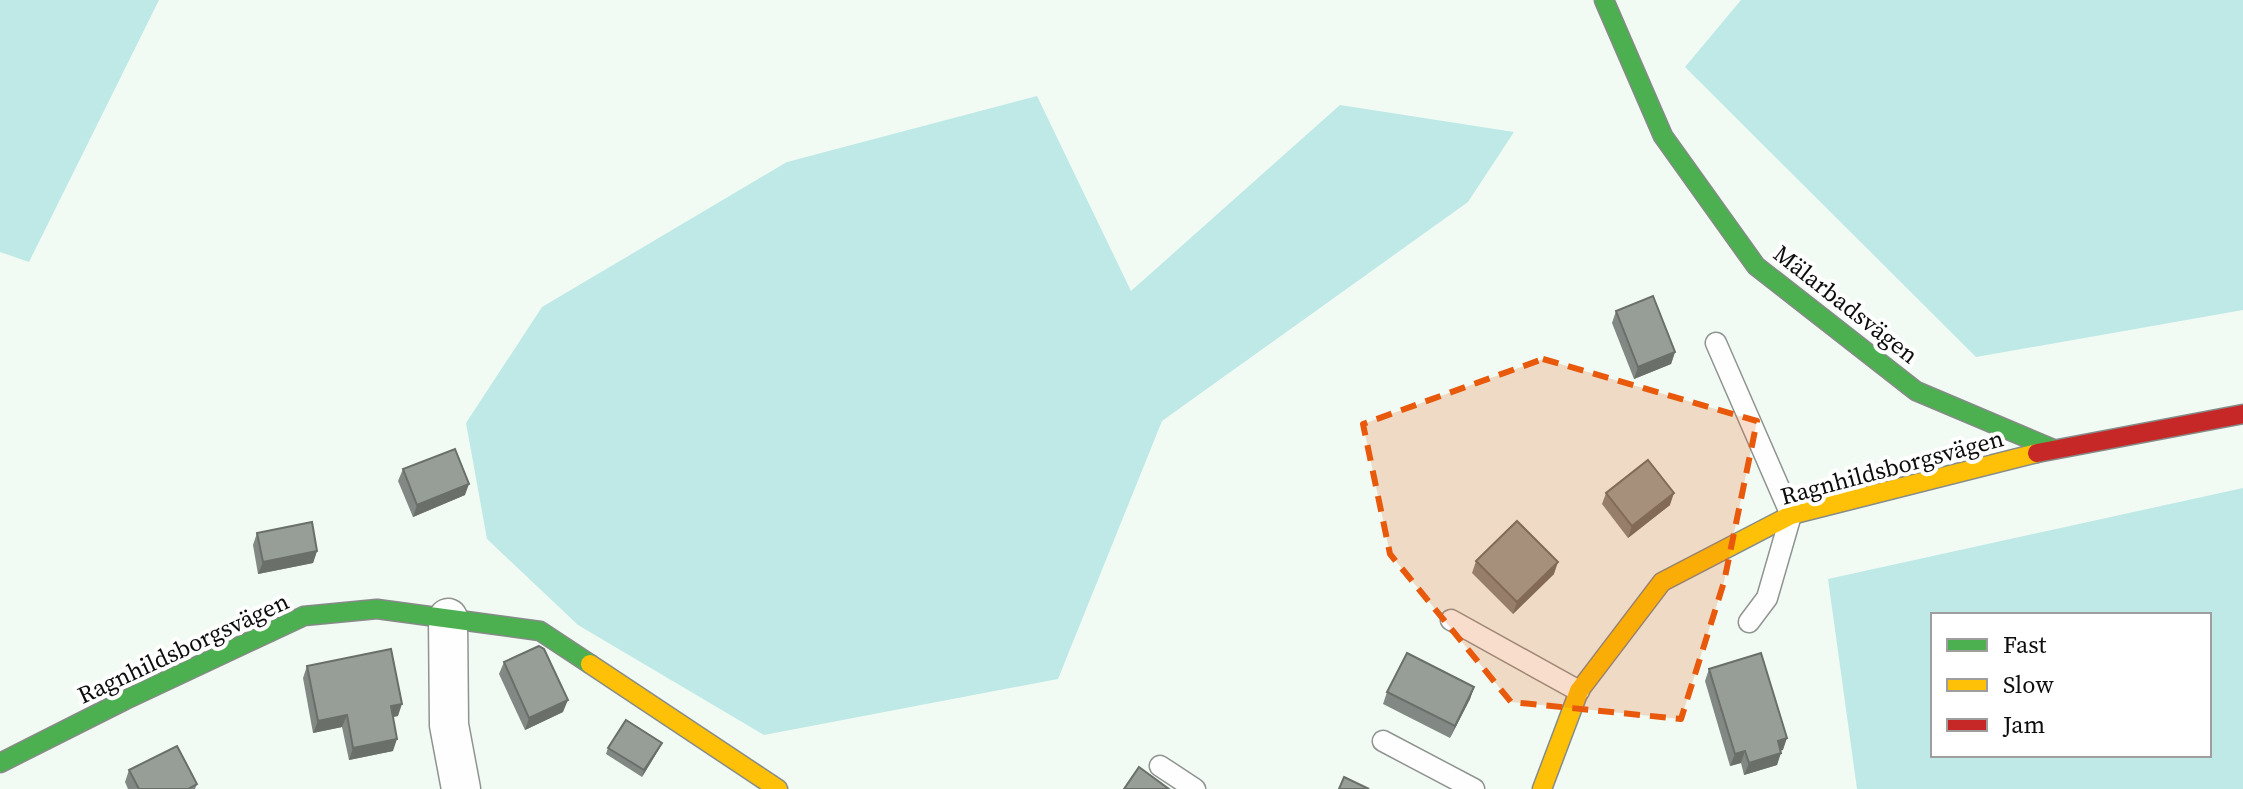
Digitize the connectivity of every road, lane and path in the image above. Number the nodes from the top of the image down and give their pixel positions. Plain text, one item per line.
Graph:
1 (1604, 0) edge
2 (1716, 343) dead end
3 (2243, 414) edge
4 (2053, 449) junction
5 (1791, 515) junction
6 (448, 618) junction
7 (1451, 620) dead end
8 (1749, 622) dead end
9 (1579, 691) junction
10 (1383, 741) dead end
11 (0, 763) edge
12 (1160, 766) dead end
13 (461, 789) edge
14 (778, 789) edge
15 (1195, 789) edge
16 (1474, 789) edge
17 (1542, 789) edge

1 - 4 street, Mälarbadsvägen
2 - 5 lane
3 - 4 street, Ragnhildsborgsvägen
4 - 5 street, Ragnhildsborgsvägen
5 - 8 lane
5 - 9 street, Ragnhildsborgsvägen
6 - 11 street, Ragnhildsborgsvägen
6 - 13 street
6 - 14 street, Ragnhildsborgsvägen
7 - 9 lane
9 - 17 street, Ragnhildsborgsvägen
10 - 16 lane
12 - 15 lane

